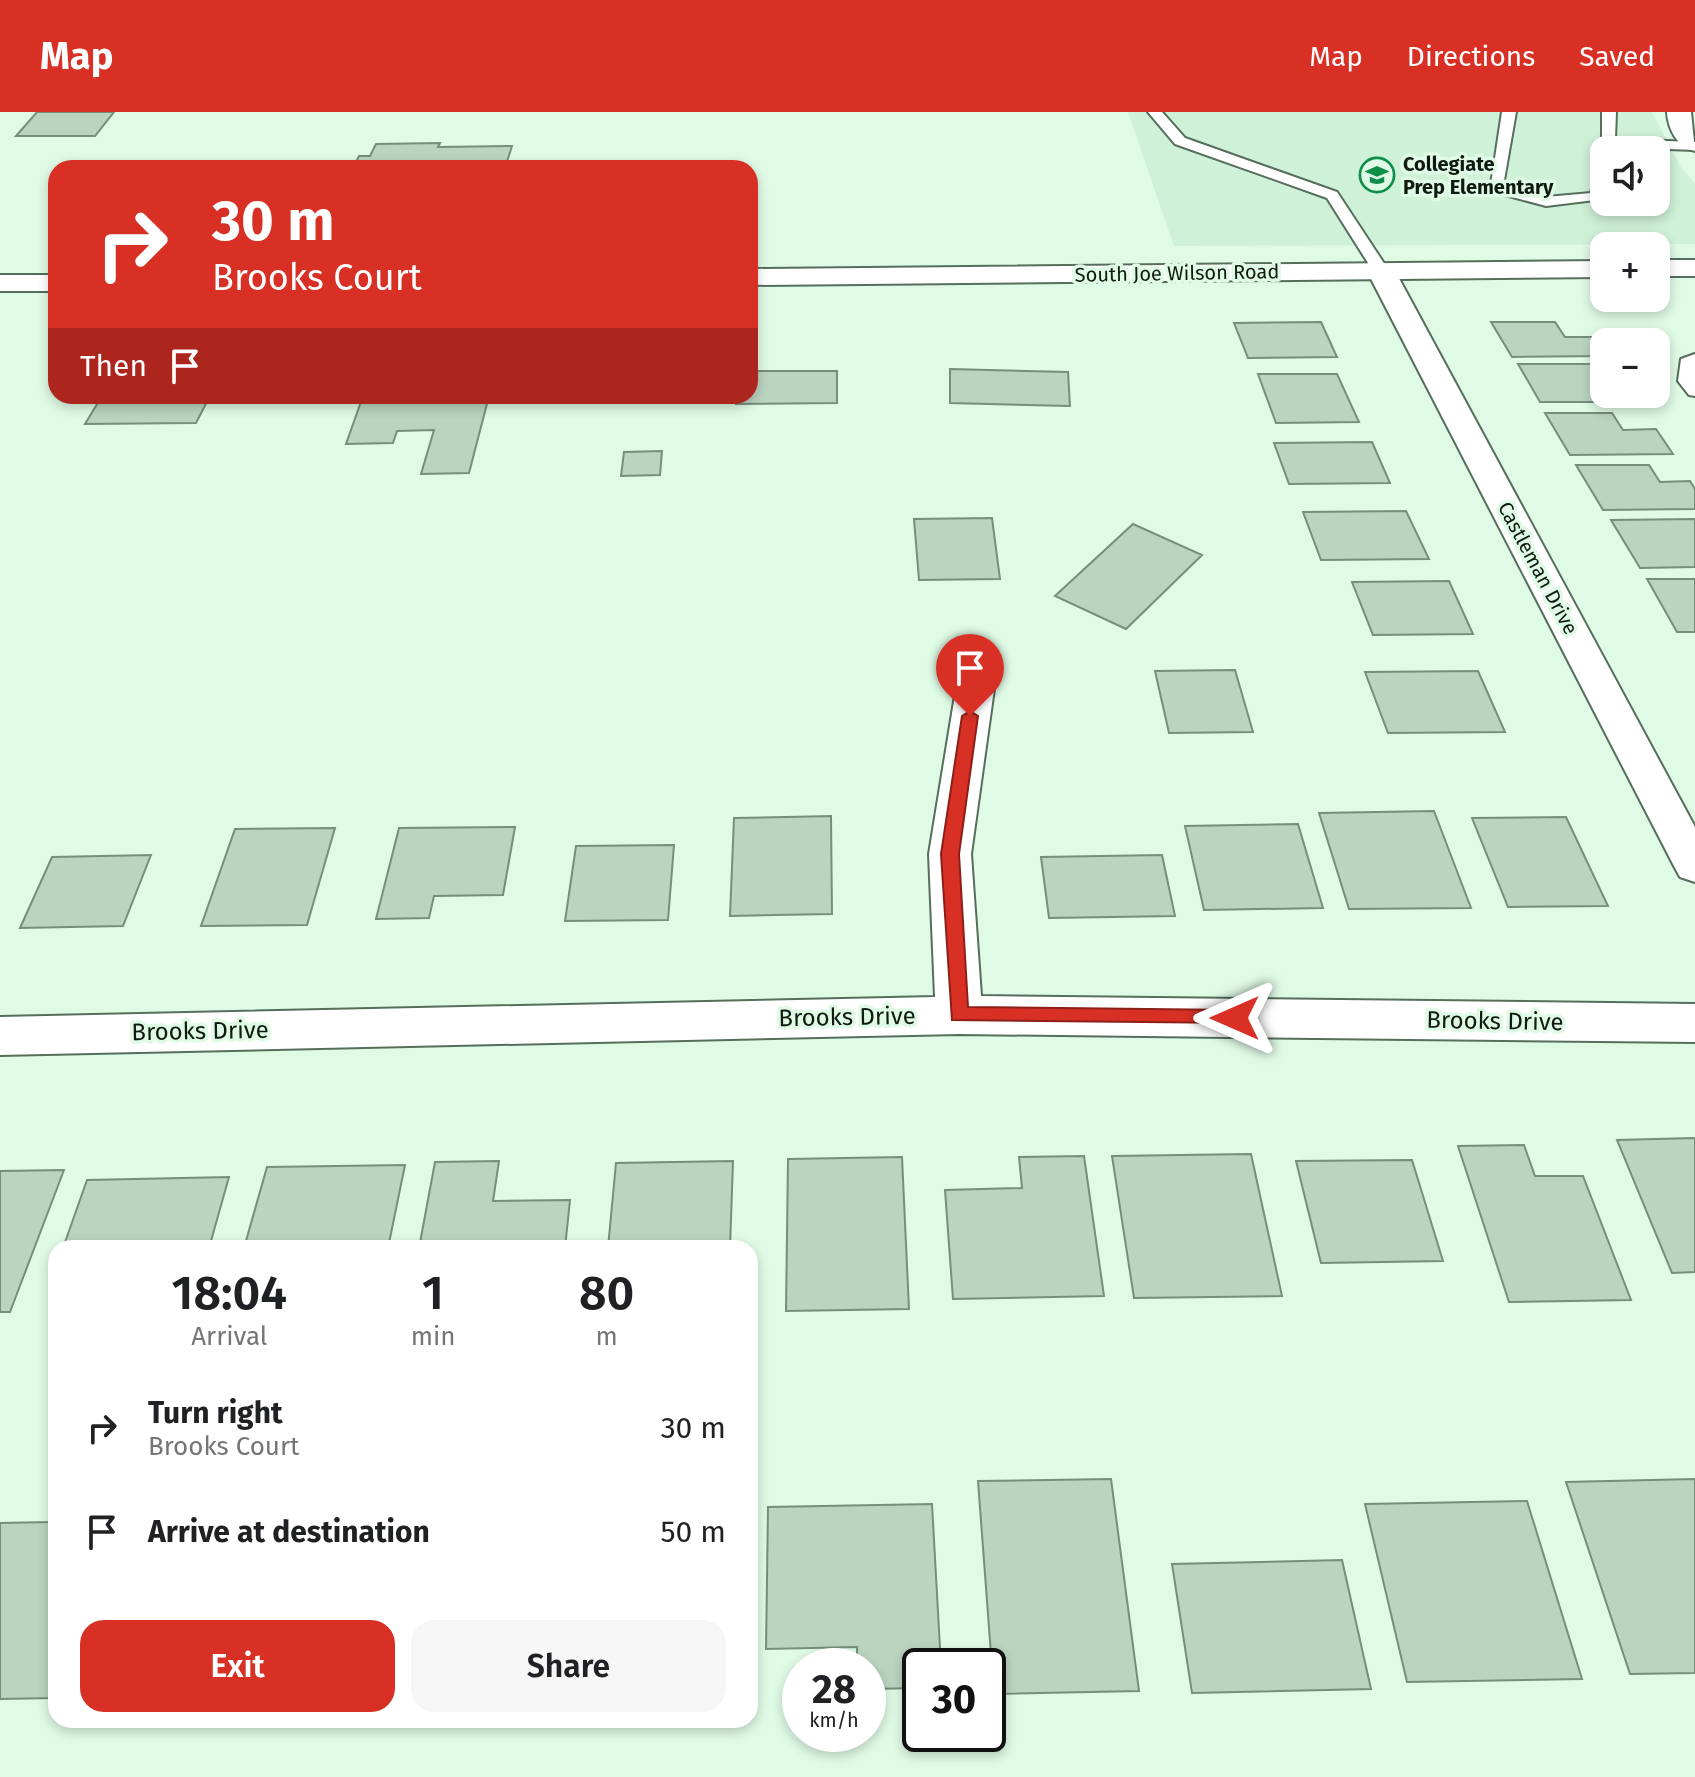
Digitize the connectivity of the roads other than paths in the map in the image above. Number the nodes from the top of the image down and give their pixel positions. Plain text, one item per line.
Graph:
1 (1155, 112) edge
2 (1509, 112) edge
3 (1609, 112) edge
4 (1679, 112) edge
5 (1608, 136) edge
6 (1670, 145) edge
7 (1695, 145) edge
8 (1590, 198) edge
9 (1670, 268) edge
10 (1695, 268) edge
11 (1590, 269) edge
12 (1381, 271) junction
13 (758, 277) edge
14 (0, 283) edge
15 (48, 283) edge
16 (1695, 359) edge
17 (1695, 391) edge
18 (975, 689) dead end
19 (1695, 866) edge
20 (959, 1015) junction
21 (1695, 1023) edge
22 (0, 1036) edge

1 - 12 lane
2 - 8 lane
3 - 5 lane
4 - 7 street
6 - 7 lane
9 - 10 street
11 - 12 street, South Joe Wilson Road
12 - 13 street, South Joe Wilson Road
12 - 19 street, Castleman Drive
14 - 15 street
16 - 17 lane
18 - 20 street
20 - 21 street, Brooks Drive
20 - 22 street, Brooks Drive

